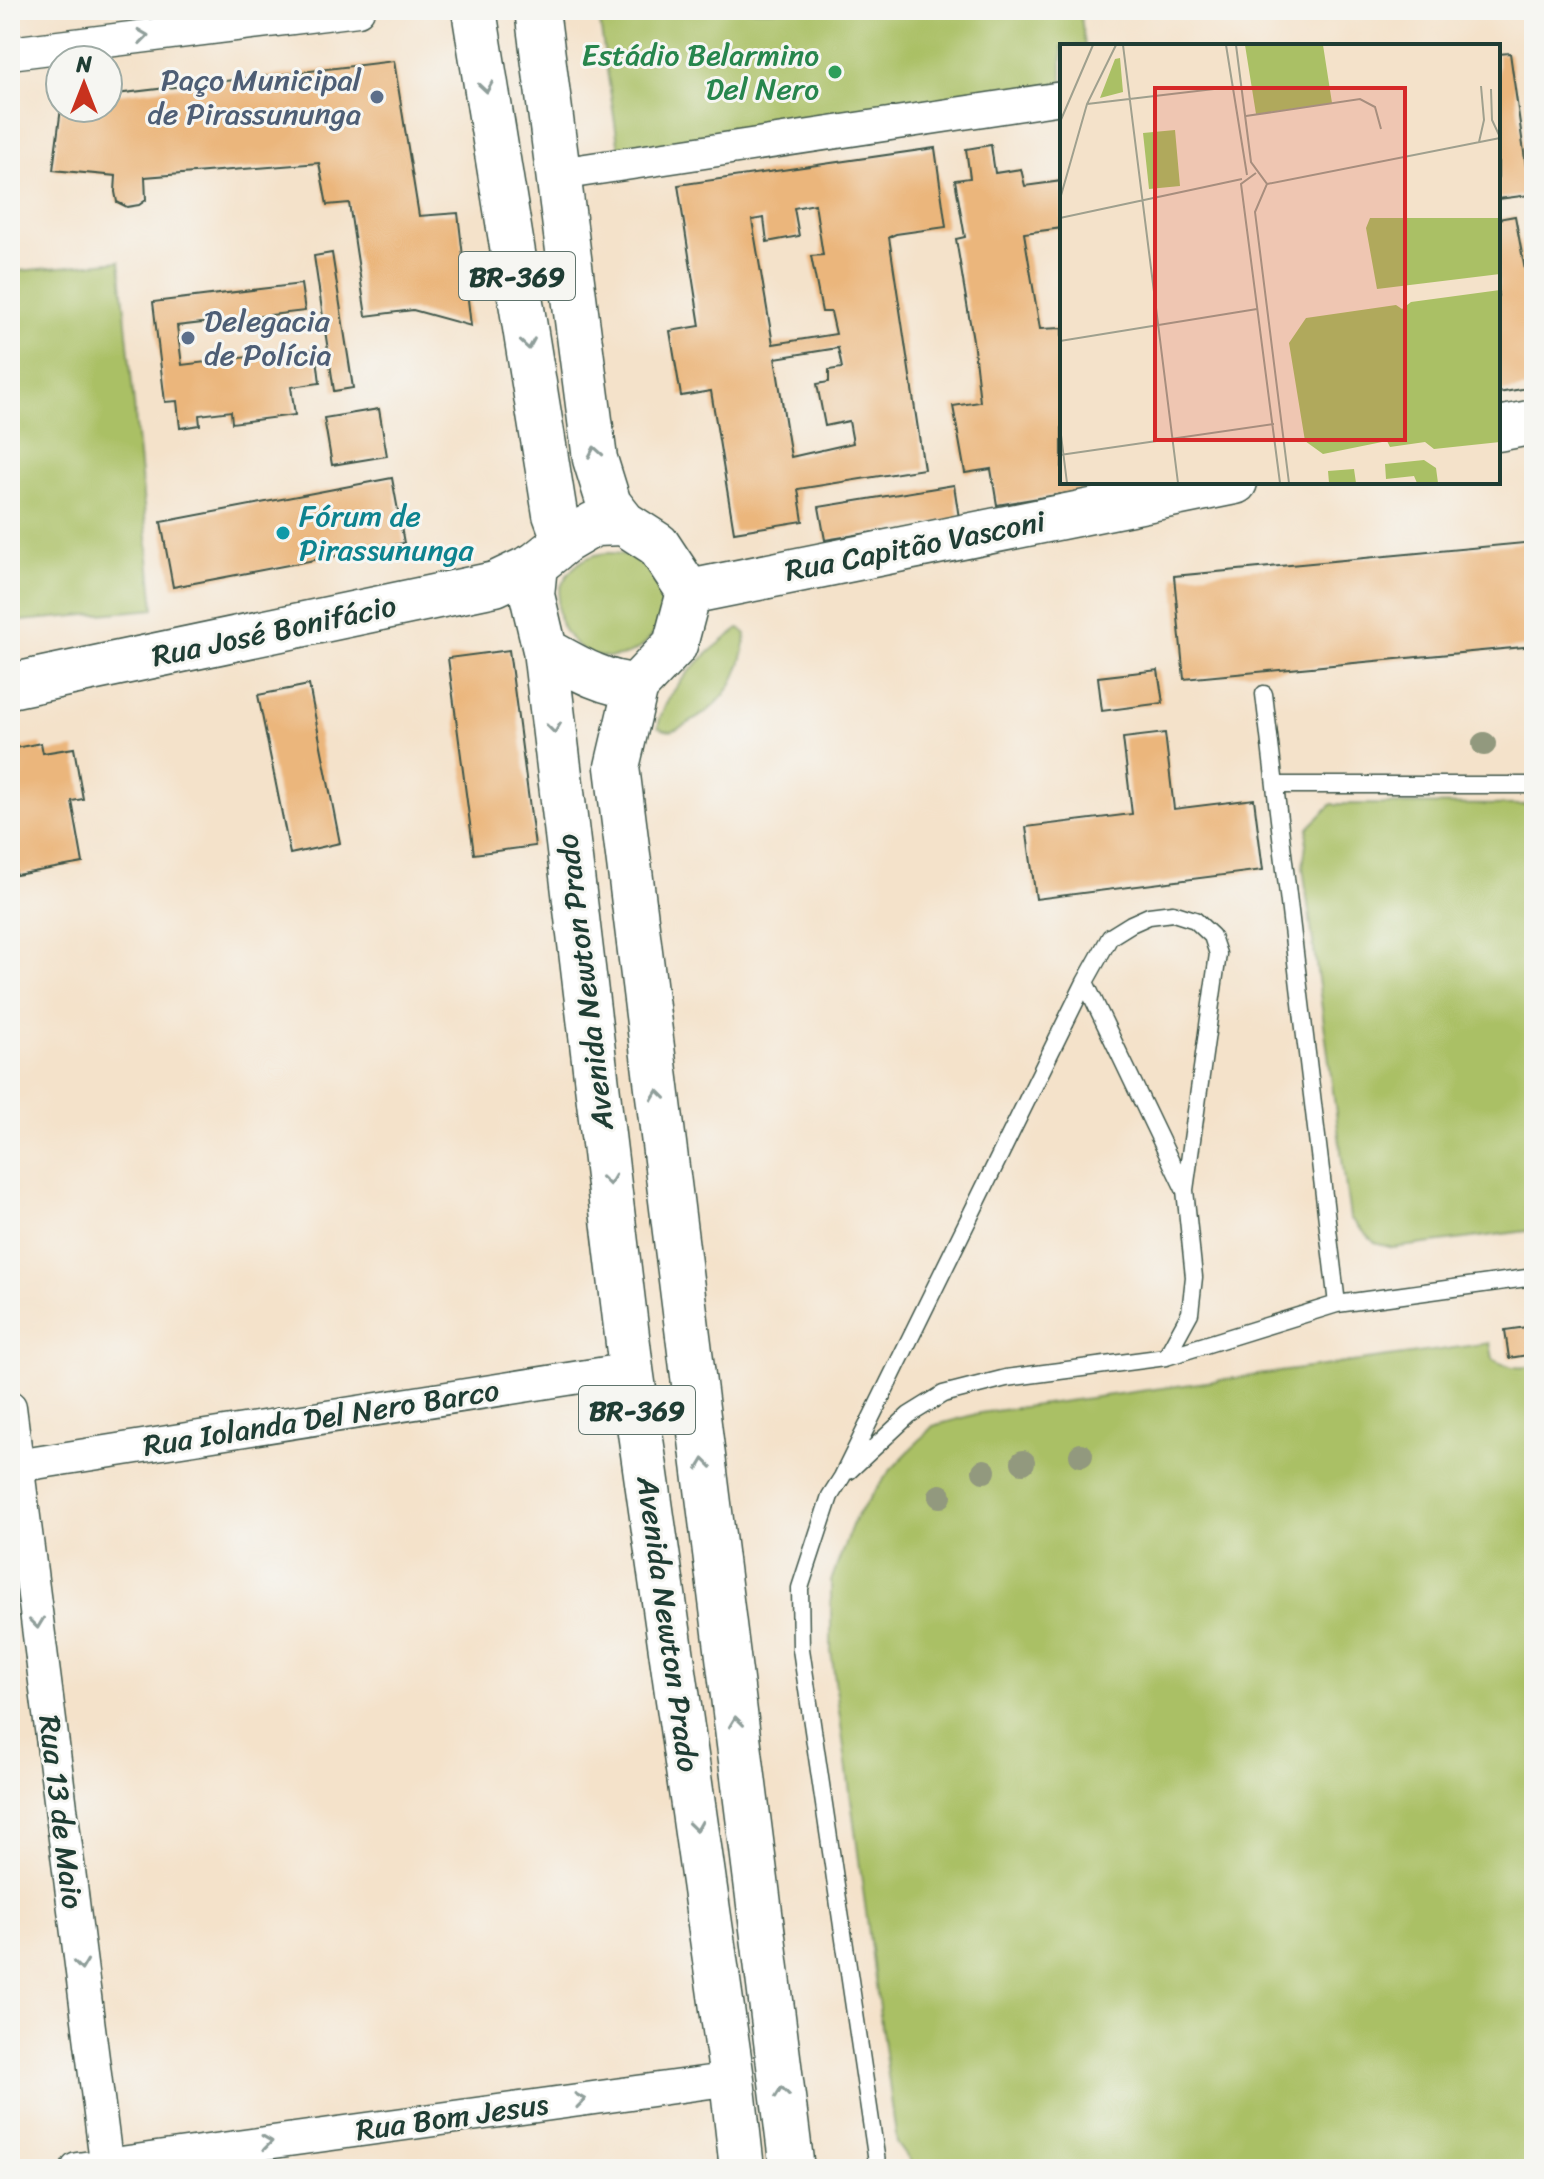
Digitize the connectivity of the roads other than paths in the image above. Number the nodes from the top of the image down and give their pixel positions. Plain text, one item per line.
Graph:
1 (358, 10) edge
2 (474, 10) edge
3 (537, 10) edge
4 (10, 53) edge
5 (1060, 98) edge
6 (559, 174) junction
7 (1534, 422) edge
8 (1500, 429) edge
9 (1225, 484) edge
10 (624, 523) junction
11 (550, 553) junction
12 (689, 592) junction
13 (545, 650) junction
14 (10, 686) edge
15 (636, 686) junction
16 (1264, 694) dead end
17 (1275, 785) junction
18 (1534, 785) edge
19 (1085, 982) junction
20 (1185, 1190) junction
21 (1534, 1277) edge
22 (1337, 1304) junction
23 (1166, 1357) junction
24 (631, 1369) junction
25 (10, 1407) edge
26 (14, 1467) edge
27 (842, 1477) junction
28 (732, 2079) junction
29 (97, 2167) edge
30 (742, 2169) edge
31 (792, 2169) edge
32 (878, 2169) edge

4 -> 1 street
2 -> 11 main road, BR-369
3 - 6 main road, BR-369
5 - 6 street
10 -> 6 main road, BR-369
7 - 8 main road
9 - 12 main road, Rua Capitão Vasconi
10 - 11 main road
10 - 12 main road, BR-369
11 - 13 main road, BR-369
11 - 14 main road, Rua José Bonifácio
12 - 15 main road
13 - 15 main road
13 -> 24 main road, Avenida Newton Prado / BR-369
31 -> 15 main road, Avenida Newton Prado / BR-369
16 - 17 lane
17 - 18 lane
17 - 22 lane
19 - 20 lane
19 - 20 lane
19 - 27 lane
20 - 23 lane
21 - 22 lane
22 - 23 lane
23 - 27 lane
24 - 26 street, Rua Iolanda Del Nero Barco
24 -> 28 main road, Avenida Newton Prado / BR-369
25 - 26 street, Rua 13 de Maio
26 -> 29 street, Rua 13 de Maio
27 - 32 lane
29 -> 28 street, Rua Bom Jesus
28 - 30 main road, Avenida Newton Prado / BR-369

